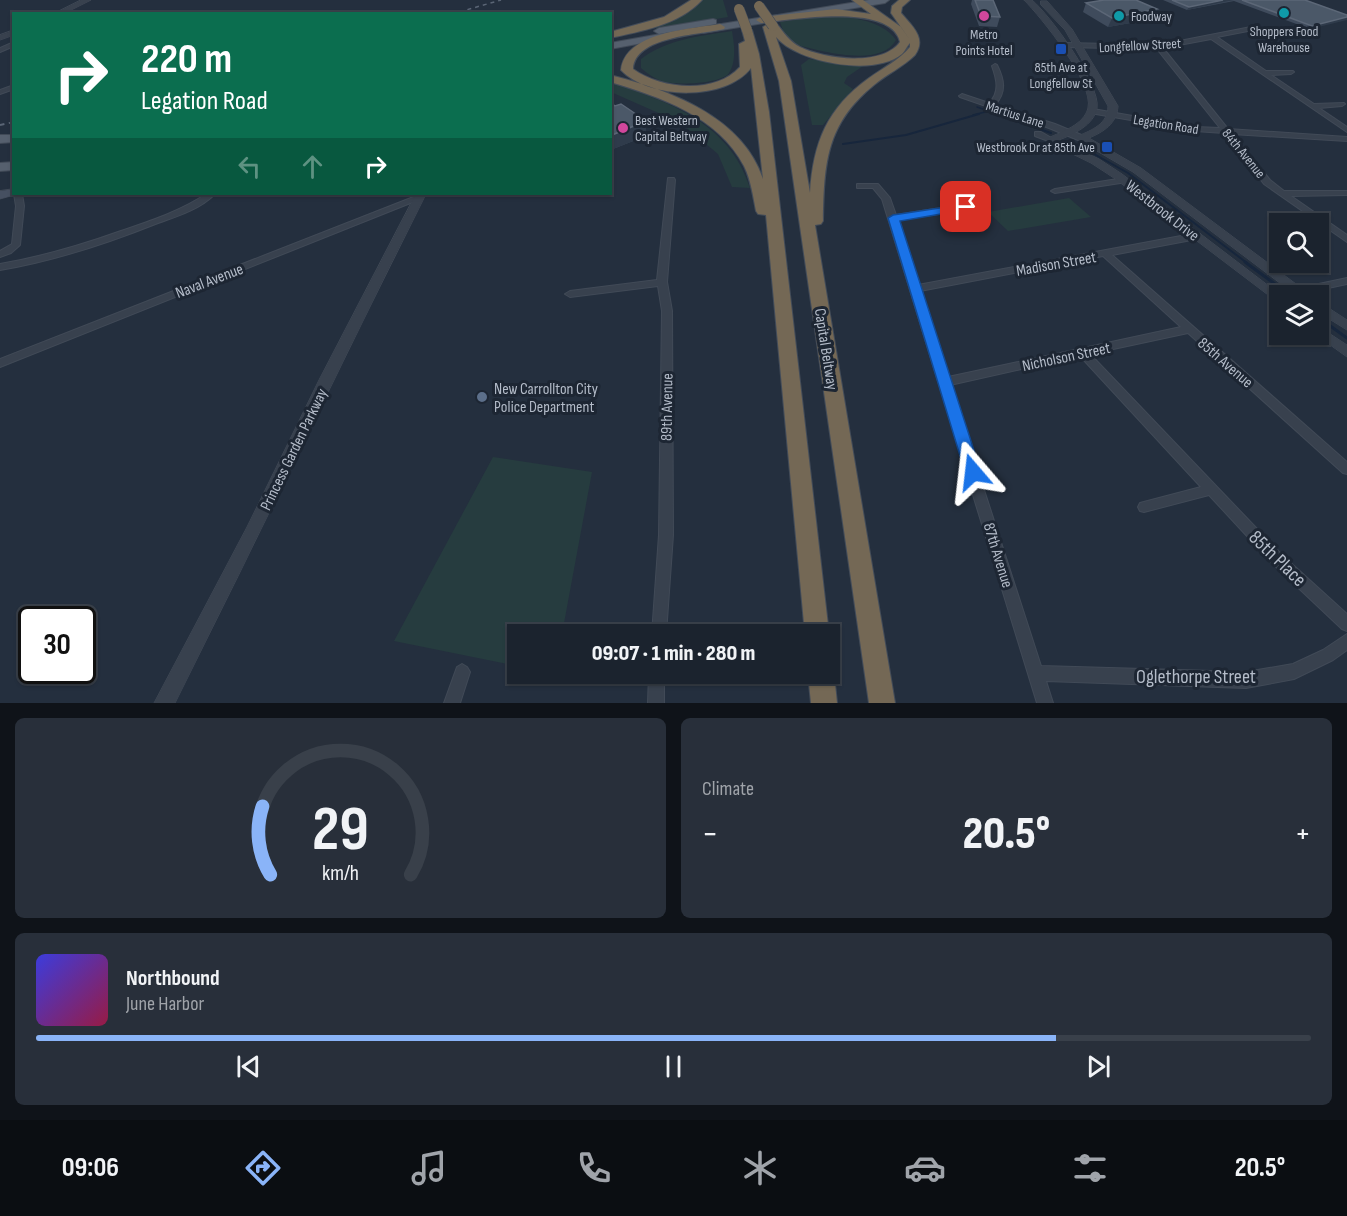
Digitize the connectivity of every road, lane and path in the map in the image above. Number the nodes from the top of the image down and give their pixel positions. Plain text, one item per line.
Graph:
1 (87, 0) edge
2 (697, 0) edge
3 (844, 0) edge
4 (884, 0) edge
5 (905, 0) edge
6 (1033, 1) edge
7 (862, 2) edge
8 (758, 3) edge
9 (737, 5) edge
10 (60, 12) edge
11 (888, 22) junction
12 (767, 24) junction
13 (720, 27) junction
14 (907, 28) junction
15 (1251, 29) dead end
16 (745, 30) junction
17 (651, 33) joint
18 (612, 34) edge
19 (1214, 38) junction
20 (612, 42) edge
21 (612, 42) edge
22 (1064, 45) junction
23 (1080, 46) junction
24 (1160, 47) junction
25 (995, 66) dead end
26 (1292, 72) dead end
27 (1264, 73) junction
28 (613, 78) edge
29 (962, 96) dead end
30 (1342, 104) dead end
31 (990, 105) junction
32 (1312, 106) junction
33 (1093, 111) junction
34 (1113, 115) junction
35 (1347, 130) edge
36 (1068, 132) junction
37 (1227, 132) junction
38 (1038, 134) dead end
39 (1081, 138) junction
40 (1347, 139) edge
41 (1051, 140) junction
42 (1065, 146) junction
43 (671, 180) dead end
44 (1124, 180) junction
45 (860, 186) dead end
46 (1055, 191) dead end
47 (1282, 194) junction
48 (1347, 194) edge
49 (18, 195) edge
50 (209, 195) edge
51 (420, 196) edge
52 (966, 207) dead end
53 (893, 218) junction
54 (1197, 236) junction
55 (1347, 239) edge
56 (0, 254) edge
57 (1106, 254) junction
58 (0, 267) edge
59 (815, 274) junction
60 (1347, 281) edge
61 (662, 282) junction
62 (1292, 285) edge
63 (1329, 286) edge
64 (916, 289) junction
65 (1269, 292) edge
66 (570, 294) dead end
67 (1329, 312) edge
68 (786, 326) junction
69 (1347, 326) edge
70 (1188, 329) junction
71 (1329, 338) edge
72 (1082, 352) junction
73 (1347, 352) edge
74 (0, 363) edge
75 (945, 382) junction
76 (1347, 469) edge
77 (1210, 490) junction
78 (1144, 507) dead end
79 (660, 624) edge
80 (816, 624) edge
81 (1347, 624) edge
82 (1347, 641) edge
83 (462, 672) dead end
84 (1036, 673) junction
85 (657, 684) edge
86 (822, 684) edge
87 (164, 703) edge
88 (452, 703) edge
89 (656, 703) edge
90 (824, 703) edge
91 (882, 703) edge
92 (1045, 703) edge

1 - 10 street
2 - 18 highway
3 - 17 main road
4 - 7 main road
5 - 14 highway
6 - 22 street
6 - 23 street
7 - 11 highway
7 - 12 main road
7 - 14 highway
8 - 12 highway, Capital Beltway, bridge
9 - 16 highway, bridge
11 - 12 highway
11 - 12 highway
12 - 13 main road
12 - 59 highway, Capital Beltway
13 - 16 highway
13 - 21 main road
14 - 59 highway
15 - 19 street, Longfellow Street
16 - 68 highway
17 - 20 highway
19 - 24 street, Longfellow Street
19 - 27 street
22 - 23 street, Longfellow Street
22 - 33 street
23 - 24 street, Longfellow Street
23 - 34 street
24 - 37 street, 84th Avenue
25 - 31 street
26 - 27 street
27 - 32 street
28 - 68 highway
29 - 31 street, Martius Lane
30 - 32 street
31 - 36 street, Martius Lane
32 - 35 street
33 - 34 street, Legation Road
33 - 36 street
34 - 37 street, Legation Road
34 - 39 street
36 - 39 street, Westbrook Drive
36 - 41 street
37 - 40 street, Legation Road
37 - 47 street, 84th Avenue
38 - 41 street, Westbrook Drive
39 - 42 street
39 - 62 street, Westbrook Drive
41 - 42 street, Westbrook Drive
42 - 44 street, Westbrook Drive
43 - 61 street, 89th Avenue
44 - 46 street
44 - 54 street, Westbrook Drive
45 - 53 street, 87th Avenue
47 - 48 street
47 - 55 street, 84th Avenue
49 - 56 street
50 - 58 street
51 - 74 street, Naval Avenue
51 - 87 street, Princess Garden Parkway
52 - 53 street
53 - 64 street, 87th Avenue
54 - 57 street, Madison Street
54 - 65 street, Westbrook Drive
57 - 64 street, Madison Street
57 - 70 street, 85th Avenue
59 - 91 highway, Capital Beltway
60 - 63 street
61 - 66 street
61 - 79 street, 89th Avenue
64 - 75 street, 87th Avenue
67 - 69 street
68 - 80 highway
70 - 72 street, Nicholson Street
70 - 76 street, 85th Avenue
71 - 73 street
72 - 75 street, Nicholson Street
72 - 77 street, 85th Place
75 - 84 street, 87th Avenue
77 - 78 street
77 - 81 street, 85th Place
82 - 84 street, Oglethorpe Street
83 - 88 street
84 - 92 street, 87th Avenue
85 - 89 street
86 - 90 highway

